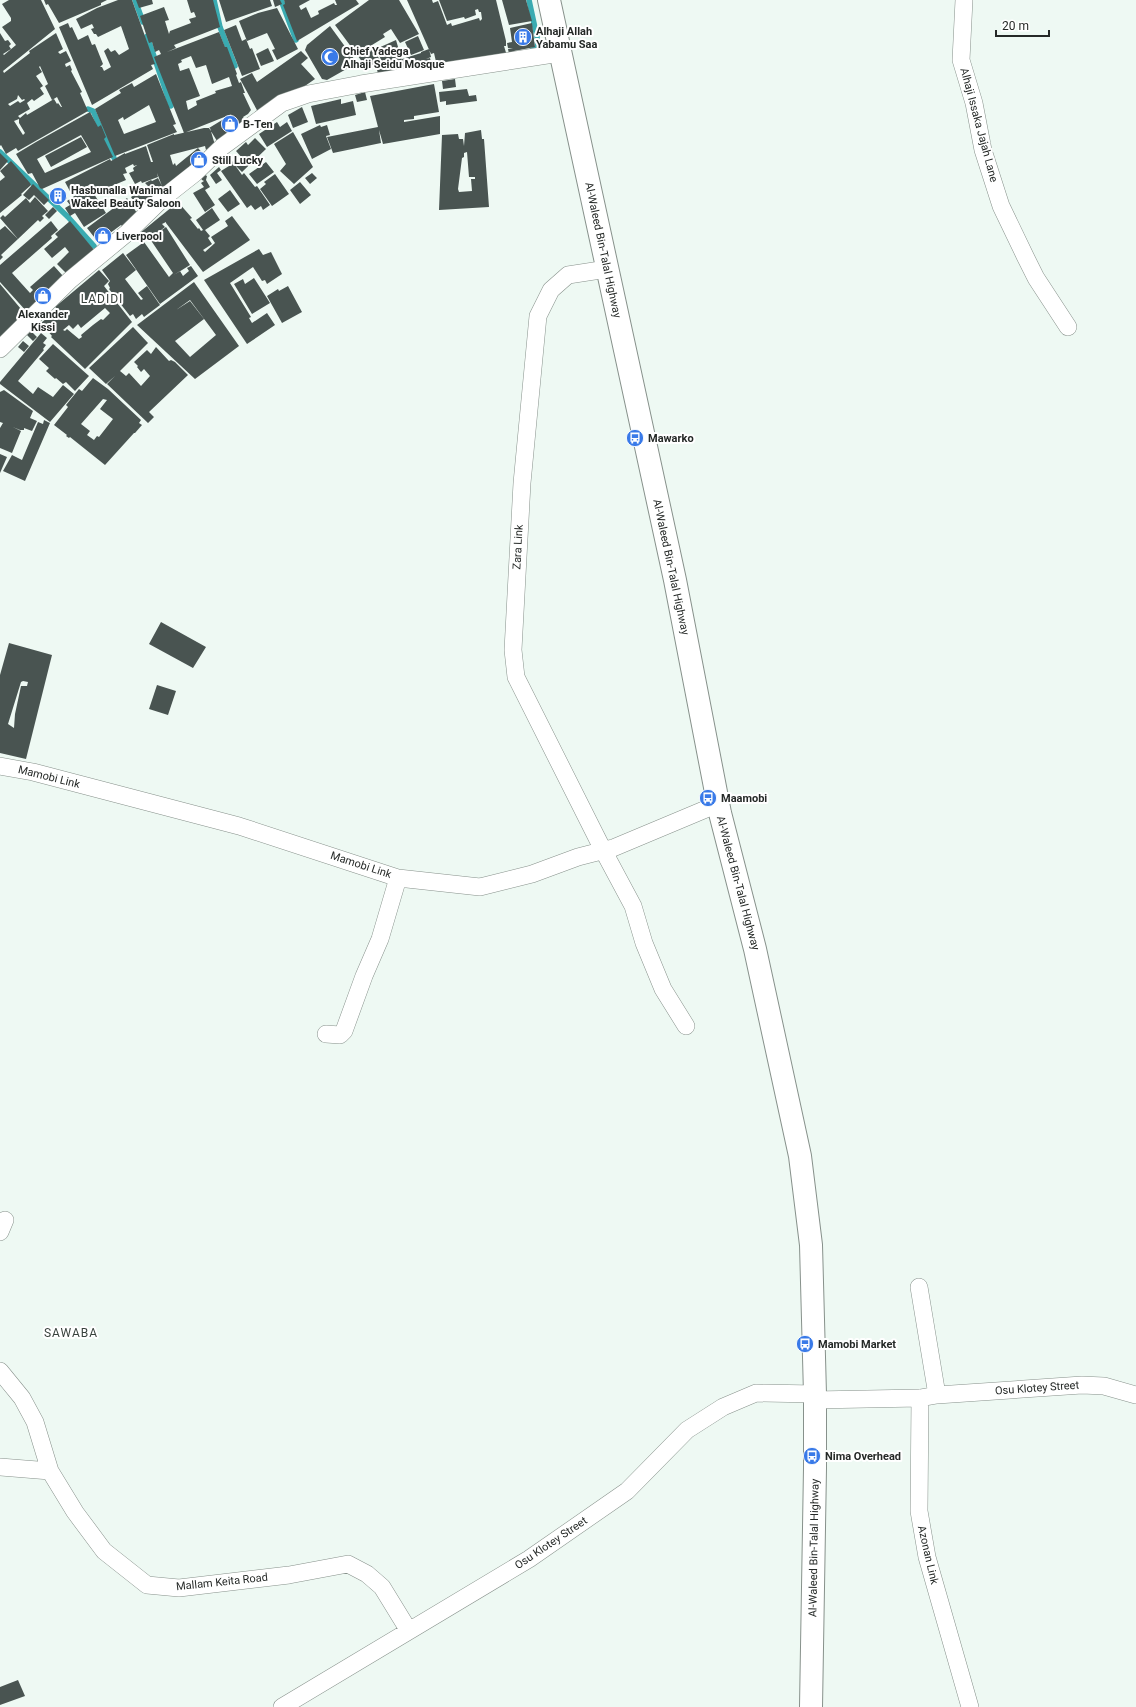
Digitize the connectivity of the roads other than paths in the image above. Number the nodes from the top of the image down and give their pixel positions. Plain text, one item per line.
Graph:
1 (550, 0) edge
2 (964, 0) edge
3 (560, 53) junction
4 (607, 269) junction
5 (1068, 327) dead end
6 (0, 349) edge
7 (0, 766) edge
8 (718, 804) junction
9 (602, 850) junction
10 (398, 878) junction
11 (686, 1026) dead end
12 (326, 1034) dead end
13 (919, 1287) dead end
14 (0, 1371) edge
15 (938, 1395) junction
16 (1136, 1395) edge
17 (814, 1397) junction
18 (920, 1398) junction
19 (0, 1467) edge
20 (50, 1471) junction
21 (409, 1631) junction
22 (282, 1707) edge
23 (811, 1707) edge
24 (970, 1707) edge

1 - 3 street, Al-Waleed Bin-Talal Highway
2 - 5 street, Alhaji Issaka Jajah Lane
3 - 4 street, Al-Waleed Bin-Talal Highway
3 - 6 street
4 - 8 street, Al-Waleed Bin-Talal Highway
4 - 9 street, Zara Link
7 - 10 street, Mamobi Link
8 - 9 street, Mamobi Link
8 - 17 street, Al-Waleed Bin-Talal Highway
9 - 10 street, Mamobi Link
9 - 11 street, Zara Link
10 - 12 street
13 - 15 street
14 - 20 street, Mallam Keita Road
15 - 16 street, Osu Klotey Street
15 - 18 street, Osu Klotey Street
17 - 18 street, Osu Klotey Street
17 - 21 street, Osu Klotey Street
17 - 23 street, Al-Waleed Bin-Talal Highway
18 - 24 street, Azonan Link
19 - 20 street
20 - 21 street, Mallam Keita Road
21 - 22 street, Osu Klotey Street

